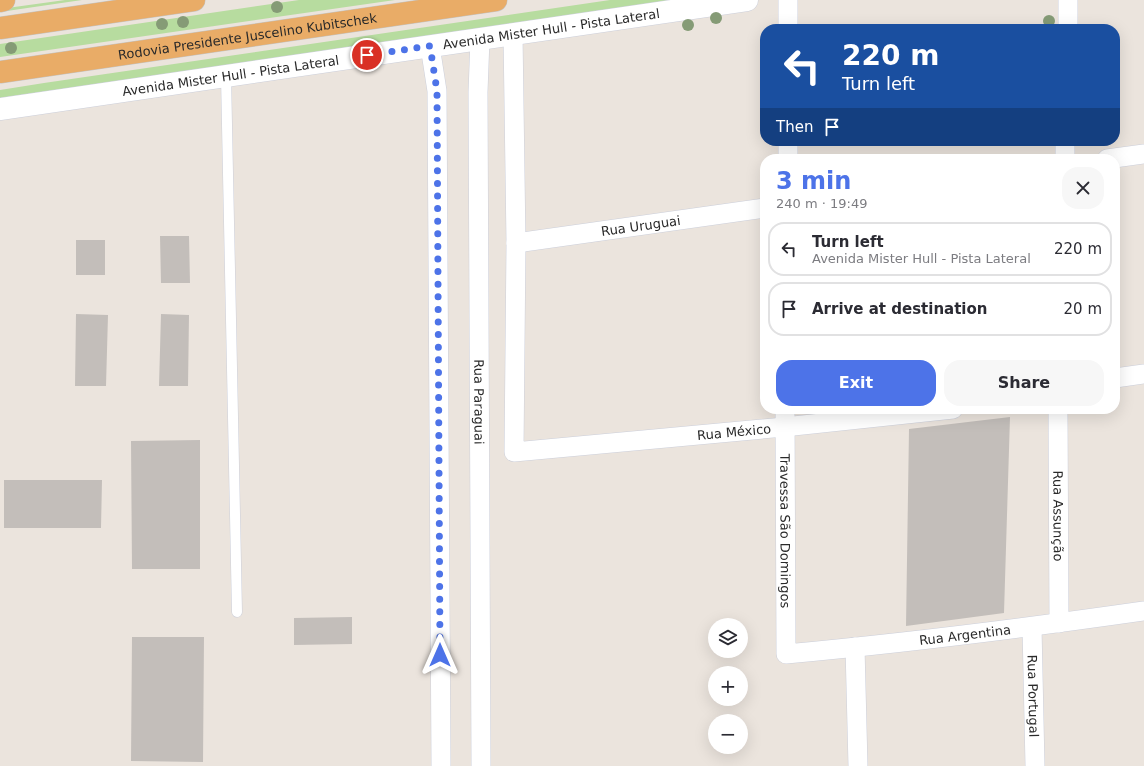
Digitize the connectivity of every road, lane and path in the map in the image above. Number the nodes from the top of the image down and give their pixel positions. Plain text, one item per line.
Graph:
1 (4, 0) edge
2 (194, 0) edge
3 (496, 0) edge
4 (747, 0) edge
5 (788, 0) edge
6 (1068, 0) edge
7 (0, 1) edge
8 (788, 24) edge
9 (1068, 24) edge
10 (0, 28) edge
11 (513, 34) junction
12 (480, 39) junction
13 (430, 46) junction
14 (0, 72) edge
15 (226, 76) junction
16 (0, 109) edge
17 (1144, 154) edge
18 (1120, 157) edge
19 (760, 209) edge
20 (516, 243) junction
21 (1144, 374) edge
22 (1120, 377) edge
23 (859, 414) edge
24 (1058, 414) edge
25 (784, 418) edge
26 (1144, 611) edge
27 (237, 612) dead end
28 (1059, 623) junction
29 (1032, 627) junction
30 (854, 648) junction
31 (786, 654) joint
32 (441, 766) edge
33 (481, 766) edge
34 (858, 766) edge
35 (1035, 766) edge

1 - 7 highway
2 - 10 highway
3 - 14 highway, Rodovia Presidente Juscelino Kubitschek
4 - 11 main road, Avenida Mister Hull - Pista Lateral
5 - 8 street
6 - 9 street
11 - 12 main road, Avenida Mister Hull - Pista Lateral
11 - 20 street
12 - 13 main road, Avenida Mister Hull - Pista Lateral
12 - 33 street, Rua Paraguai
13 - 15 main road, Avenida Mister Hull - Pista Lateral
13 - 32 street
15 - 16 main road, Avenida Mister Hull - Pista Lateral
15 - 27 lane
17 - 18 street
19 - 20 street, Rua Uruguai
20 - 25 street, Rua México
21 - 22 street
23 - 25 street, Rua México
24 - 28 street, Rua Assunção
25 - 31 street, Travessa São Domingos
26 - 28 street, Rua Argentina
28 - 29 street, Rua Argentina
29 - 30 street, Rua Argentina
29 - 35 street, Rua Portugal
30 - 31 street, Rua Argentina
30 - 34 street

